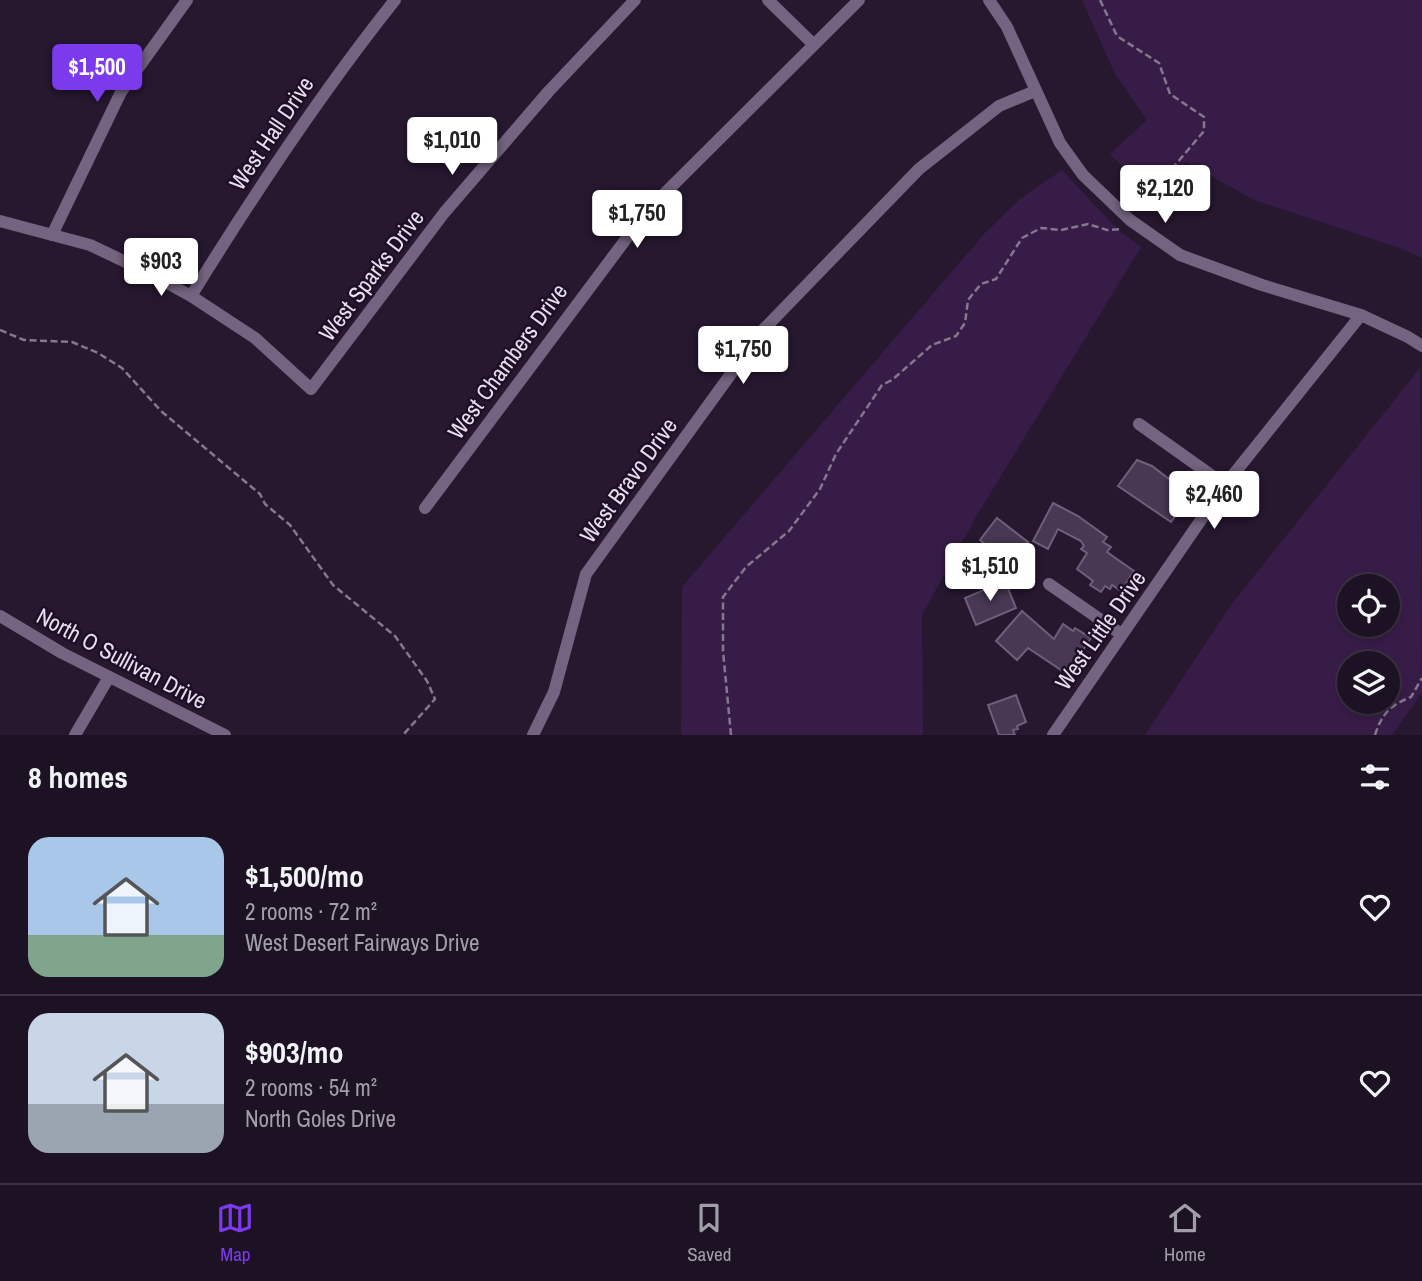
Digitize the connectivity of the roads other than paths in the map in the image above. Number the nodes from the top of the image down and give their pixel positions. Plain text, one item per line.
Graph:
1 (187, 0) edge
2 (395, 0) edge
3 (635, 0) edge
4 (768, 0) edge
5 (859, 0) edge
6 (989, 0) edge
7 (813, 44) junction
8 (1035, 91) junction
9 (0, 221) edge
10 (52, 235) junction
11 (191, 296) junction
12 (1361, 316) junction
13 (1422, 346) edge
14 (1139, 424) dead end
15 (1225, 485) junction
16 (425, 508) dead end
17 (1049, 584) dead end
18 (0, 616) edge
19 (1121, 634) junction
20 (109, 677) junction
21 (75, 735) edge
22 (225, 735) edge
23 (533, 735) edge
24 (1053, 735) edge

1 - 10 street
2 - 11 street, West Hall Drive
3 - 11 street, West Sparks Drive
4 - 7 street
5 - 7 street, West Chambers Drive
6 - 8 street
7 - 16 street, West Chambers Drive
8 - 12 street
8 - 23 street, West Bravo Drive
9 - 10 street
10 - 11 street
12 - 13 street
12 - 15 street, West Little Drive
14 - 15 street
15 - 19 street, West Little Drive
17 - 19 street
18 - 20 street, North O Sullivan Drive
19 - 24 street, West Little Drive
20 - 21 street
20 - 22 street, North O Sullivan Drive

